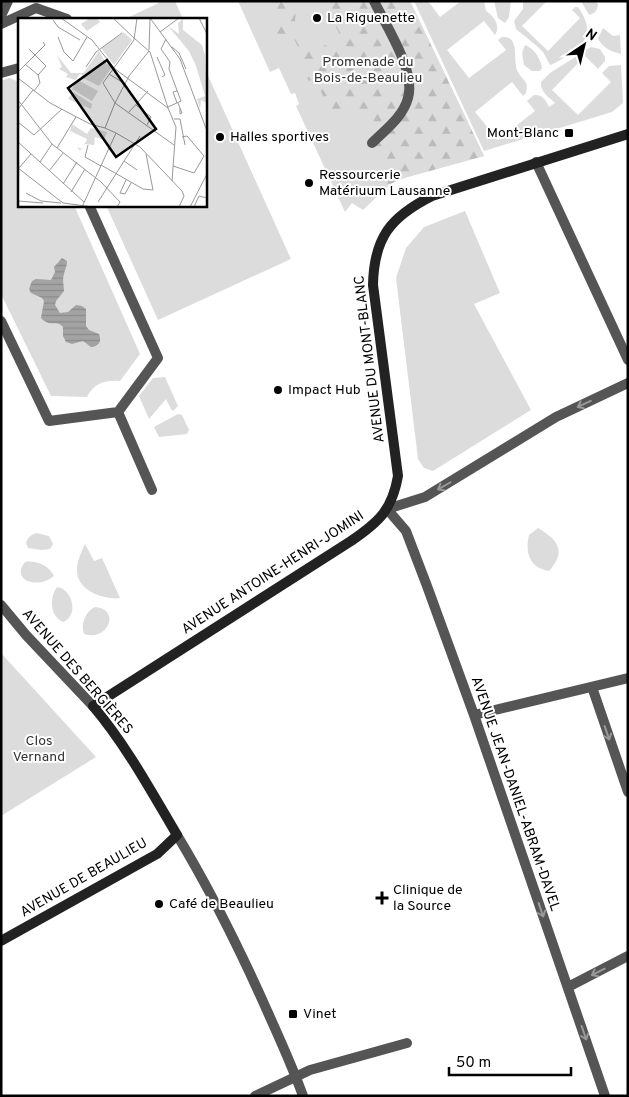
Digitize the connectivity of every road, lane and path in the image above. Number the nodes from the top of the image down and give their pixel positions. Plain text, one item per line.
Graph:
1 (8, 1) edge
2 (374, 1) edge
3 (1, 16) edge
4 (64, 18) edge
5 (1, 24) edge
6 (18, 68) edge
7 (1, 73) edge
8 (628, 134) edge
9 (372, 143) dead end
10 (536, 162) junction
11 (89, 206) edge
12 (1, 321) edge
13 (628, 360) edge
14 (628, 384) edge
15 (118, 412) junction
16 (152, 490) dead end
17 (387, 508) junction
18 (1, 606) edge
19 (628, 678) edge
20 (592, 687) junction
21 (92, 706) junction
22 (474, 715) junction
23 (628, 792) edge
24 (177, 836) junction
25 (1, 941) edge
26 (628, 956) edge
27 (568, 987) junction
28 (406, 1043) dead end
29 (296, 1077) junction
30 (254, 1096) edge
31 (303, 1096) edge
32 (605, 1096) edge

1 - 3 street
2 - 9 street
4 - 5 street
6 - 7 street
8 - 10 main road, AVENUE DU MONT-BLANC
10 - 13 street
10 - 17 main road, AVENUE DU MONT-BLANC
11 - 15 street
12 - 15 street
14 -> 17 street
15 - 16 street
17 - 21 main road, AVENUE ANTOINE-HENRI-JOMINI
17 - 22 street, AVENUE JEAN-DANIEL-ABRAM-DAVEL
18 - 21 street, AVENUE DES BERGIÈRES
19 - 20 street
20 - 22 street
20 -> 23 street
21 - 24 main road, AVENUE DES BERGIÈRES
22 -> 27 street, AVENUE JEAN-DANIEL-ABRAM-DAVEL
24 - 25 main road, AVENUE DE BEAULIEU
24 - 29 street
26 -> 27 street
27 -> 32 street, AVENUE JEAN-DANIEL-ABRAM-DAVEL
28 - 29 street
29 - 30 street
29 - 31 street

